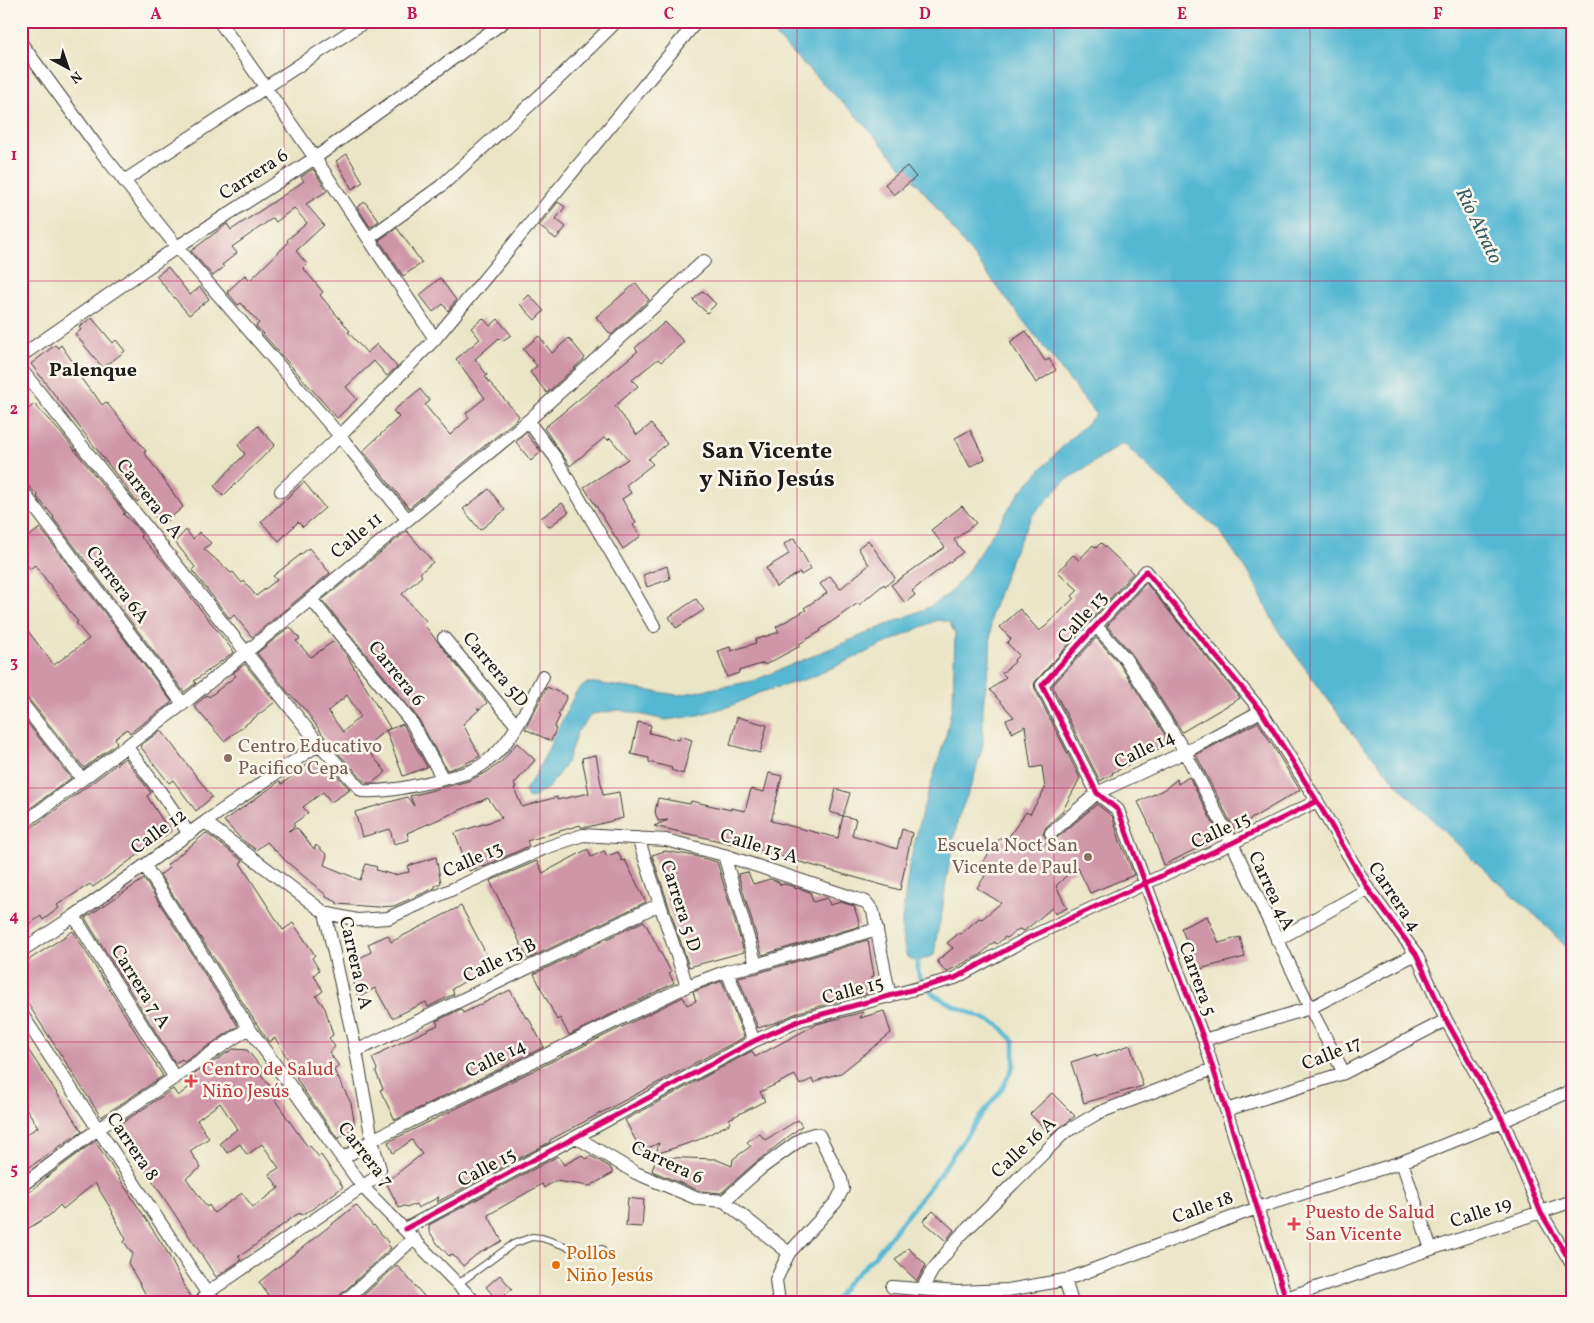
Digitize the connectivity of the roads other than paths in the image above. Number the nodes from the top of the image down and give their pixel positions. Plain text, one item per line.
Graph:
1 (219, 21) edge
2 (366, 21) edge
3 (505, 21) edge
4 (617, 21) edge
5 (697, 21) edge
6 (21, 43) edge
7 (266, 88) junction
8 (315, 158) junction
9 (124, 181) junction
10 (369, 238) junction
11 (177, 247) junction
12 (704, 261) dead end
13 (435, 339) junction
14 (21, 356) edge
15 (21, 368) edge
16 (528, 421) junction
17 (340, 436) junction
18 (21, 489) edge
19 (281, 491) dead end
20 (407, 520) junction
21 (1146, 571) joint
22 (311, 599) junction
23 (654, 626) dead end
24 (1096, 626) junction
25 (444, 638) dead end
26 (246, 653) junction
27 (543, 676) dead end
28 (1042, 685) joint
29 (21, 702) edge
30 (183, 704) junction
31 (1261, 711) junction
32 (517, 726) junction
33 (319, 744) junction
34 (127, 747) junction
35 (1185, 752) junction
36 (443, 779) junction
37 (82, 780) junction
38 (1097, 794) junction
39 (1318, 801) junction
40 (205, 822) junction
41 (21, 824) edge
42 (1051, 833) dead end
43 (188, 834) junction
44 (638, 838) junction
45 (1232, 843) junction
46 (724, 855) junction
47 (145, 866) junction
48 (1146, 882) junction
49 (1368, 889) junction
50 (660, 904) junction
51 (324, 913) junction
52 (74, 916) junction
53 (877, 929) junction
54 (1277, 940) junction
55 (21, 951) edge
56 (1416, 954) junction
57 (756, 965) junction
58 (727, 971) junction
59 (687, 986) junction
60 (890, 997) junction
61 (1310, 1008) junction
62 (21, 1013) edge
63 (1446, 1020) junction
64 (248, 1028) junction
65 (1204, 1040) junction
66 (754, 1041) junction
67 (356, 1051) junction
68 (1213, 1069) junction
69 (1344, 1073) junction
70 (175, 1078) junction
71 (1573, 1090) edge
72 (1226, 1110) junction
73 (1504, 1121) junction
74 (98, 1130) junction
75 (576, 1137) junction
76 (372, 1140) junction
77 (342, 1158) junction
78 (1402, 1162) junction
79 (21, 1186) edge
80 (362, 1186) junction
81 (724, 1201) junction
82 (1573, 1201) edge
83 (1256, 1208) junction
84 (1541, 1213) junction
85 (410, 1233) junction
86 (602, 1249) dead end
87 (1431, 1249) junction
88 (789, 1253) junction
89 (1573, 1266) edge
90 (1065, 1280) junction
91 (458, 1284) junction
92 (892, 1287) dead end
93 (922, 1289) junction
94 (207, 1299) edge
95 (1287, 1300) edge
96 (344, 1302) edge
97 (475, 1302) edge
98 (778, 1302) edge
99 (1072, 1302) edge

1 - 7 street
2 - 7 street
3 - 8 street, Carrera 6
4 - 10 street
5 - 13 street
6 - 9 street
7 - 8 street
7 - 9 street
8 - 10 street
8 - 11 street, Carrera 6
9 - 11 street
10 - 13 street
11 - 14 street, Carrera 6
11 - 17 street
12 - 16 street, Calle 11
13 - 17 street
15 - 26 street, Carrera 6 A
16 - 20 street, Calle 11
16 - 23 street
17 - 19 street
17 - 20 street
18 - 30 street, Carrera 6A
20 - 22 street, Calle 11
21 - 24 street, Calle 13
21 - 31 street, Carrera 4
22 - 26 street, Calle 11
22 - 36 street, Carrera 6
24 - 28 street, Calle 13
24 - 35 street, Carrea 4A
25 - 32 street, Carrera 5D
26 - 30 street, Calle 11
26 - 33 street
27 - 32 street
28 - 38 street, Carrera 5
29 - 37 street
30 - 34 street, Calle 11
31 - 35 street, Calle 14
31 - 39 street, Carrera 4
32 - 36 street
33 - 36 street
33 - 40 street, Calle 12
34 - 37 street, Calle 11
34 - 43 street
35 - 38 street, Calle 14
35 - 45 street, Carrea 4A
37 - 41 street, Calle 11
38 - 42 street, Calle 14
38 - 48 street, Carrera 5
39 - 45 street, Calle 15
39 - 49 street, Carrera 4
40 - 43 street, Calle 12
40 - 51 street, Carrera 6 A
43 - 47 street, Calle 12
44 - 46 street, Calle 13 A
44 - 50 street, Carrera 5 D
44 - 51 street, Calle 13
45 - 48 street, Calle 15
45 - 54 street, Carrea 4A
46 - 53 street, Calle 13 A
46 - 57 street
47 - 52 street, Calle 12
47 - 64 street, Carrera 7
48 - 60 street, Calle 15
48 - 65 street, Carrera 5
49 - 54 street
49 - 56 street, Carrera 4
50 - 59 street, Carrera 5 D
50 - 67 street, Calle 13 B
51 - 67 street, Carrera 6 A
52 - 55 street, Calle 12
52 - 70 street, Carrera 7 A
53 - 57 street, Calle 14
53 - 60 street
54 - 61 street, Carrea 4A
56 - 61 street
56 - 63 street, Carrera 4
57 - 58 street, Calle 14
58 - 59 street, Calle 14
58 - 66 street
59 - 76 street, Calle 14
60 - 66 street, Calle 15
61 - 65 street
61 - 69 street, Carrea 4A
62 - 74 street, Carrera 8
63 - 69 street, Calle 17
63 - 73 street, Carrera 4
64 - 70 street
64 - 77 street, Carrera 7
65 - 68 street, Carrera 5
66 - 75 street, Calle 15
67 - 76 street, Carrera 6 A
68 - 72 street, Carrera 5
68 - 93 street, Calle 16 A
69 - 72 street, Calle 17
70 - 74 street
71 - 73 street, Calle 18
72 - 83 street, Carrera 5
73 - 78 street, Calle 18
73 - 84 street, Carrera 4
74 - 79 street
74 - 94 street, Carrera 8
75 - 81 street, Carrera 6
75 - 85 street, Calle 15
76 - 77 street, Calle 14
76 - 80 street
77 - 80 street, Carrera 7
78 - 83 street, Calle 18
78 - 87 street
80 - 85 street, Carrera 7
80 - 94 street
81 - 88 street
81 - 88 street
82 - 84 street, Calle 19
83 - 90 street, Calle 18
83 - 95 street, Carrera 5
84 - 87 street, Calle 19
84 - 89 street, Carrera 4
85 - 91 street, Carrera 7
85 - 96 street, Calle 15
86 - 91 lane
87 - 95 street, Calle 19
88 - 98 street
90 - 93 street, Calle 18
90 - 99 street
91 - 97 street, Carrera 7
92 - 93 street, Calle 18

